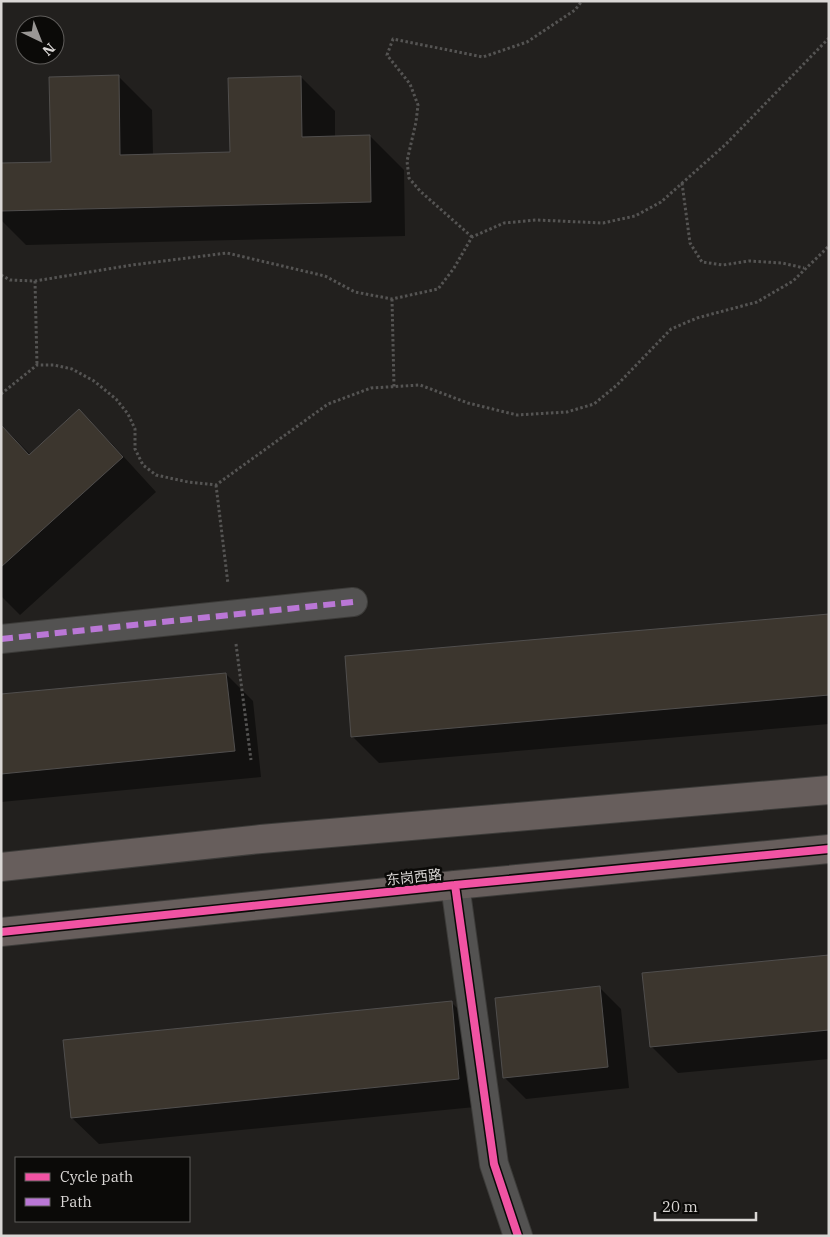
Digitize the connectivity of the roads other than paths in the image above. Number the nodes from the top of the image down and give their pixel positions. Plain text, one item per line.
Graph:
1 (353, 602) dead end
2 (1, 639) edge
3 (829, 790) edge
4 (829, 849) edge
5 (1, 867) edge
6 (455, 885) junction
7 (1, 932) edge
8 (518, 1236) edge

1 - 2 street
3 - 5 main road
4 - 6 main road, 东岗西路
6 - 7 main road, 东岗西路
6 - 8 street

